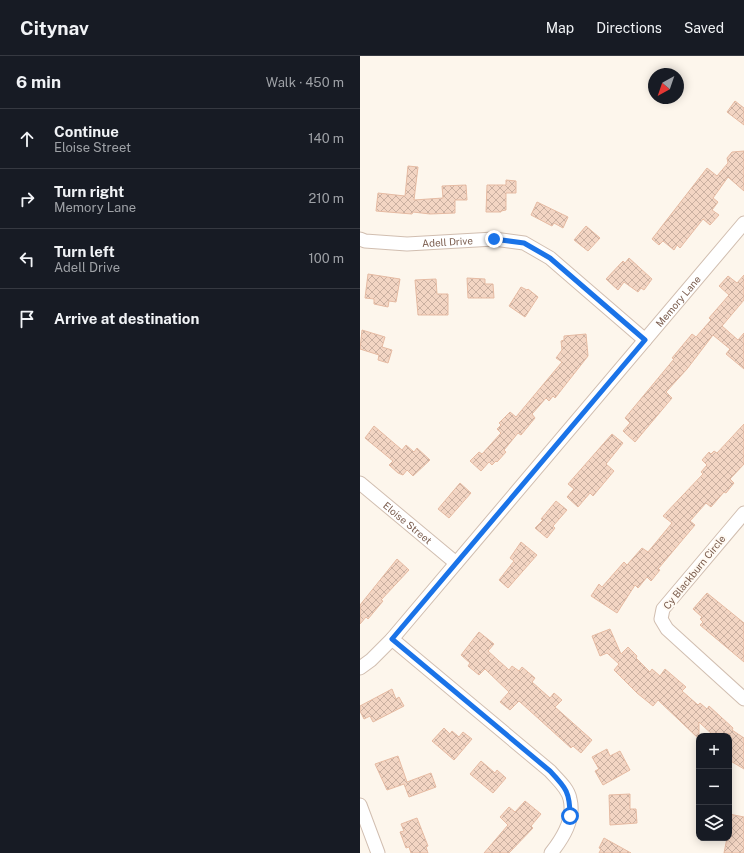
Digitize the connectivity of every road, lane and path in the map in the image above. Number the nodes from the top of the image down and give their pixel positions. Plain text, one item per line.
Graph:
1 (744, 223) edge
2 (360, 239) edge
3 (645, 340) junction
4 (360, 483) edge
5 (744, 513) edge
6 (456, 563) junction
7 (392, 639) junction
8 (360, 668) edge
9 (744, 699) edge
10 (360, 805) edge
11 (378, 853) edge
12 (551, 853) edge

1 - 3 street, Memory Lane
2 - 3 street, Adell Drive
3 - 6 street, Memory Lane
4 - 6 street, Eloise Street
5 - 9 street, Cy Blackburn Circle
6 - 7 street, Memory Lane
7 - 8 street, Memory Lane
7 - 12 street
10 - 11 street

